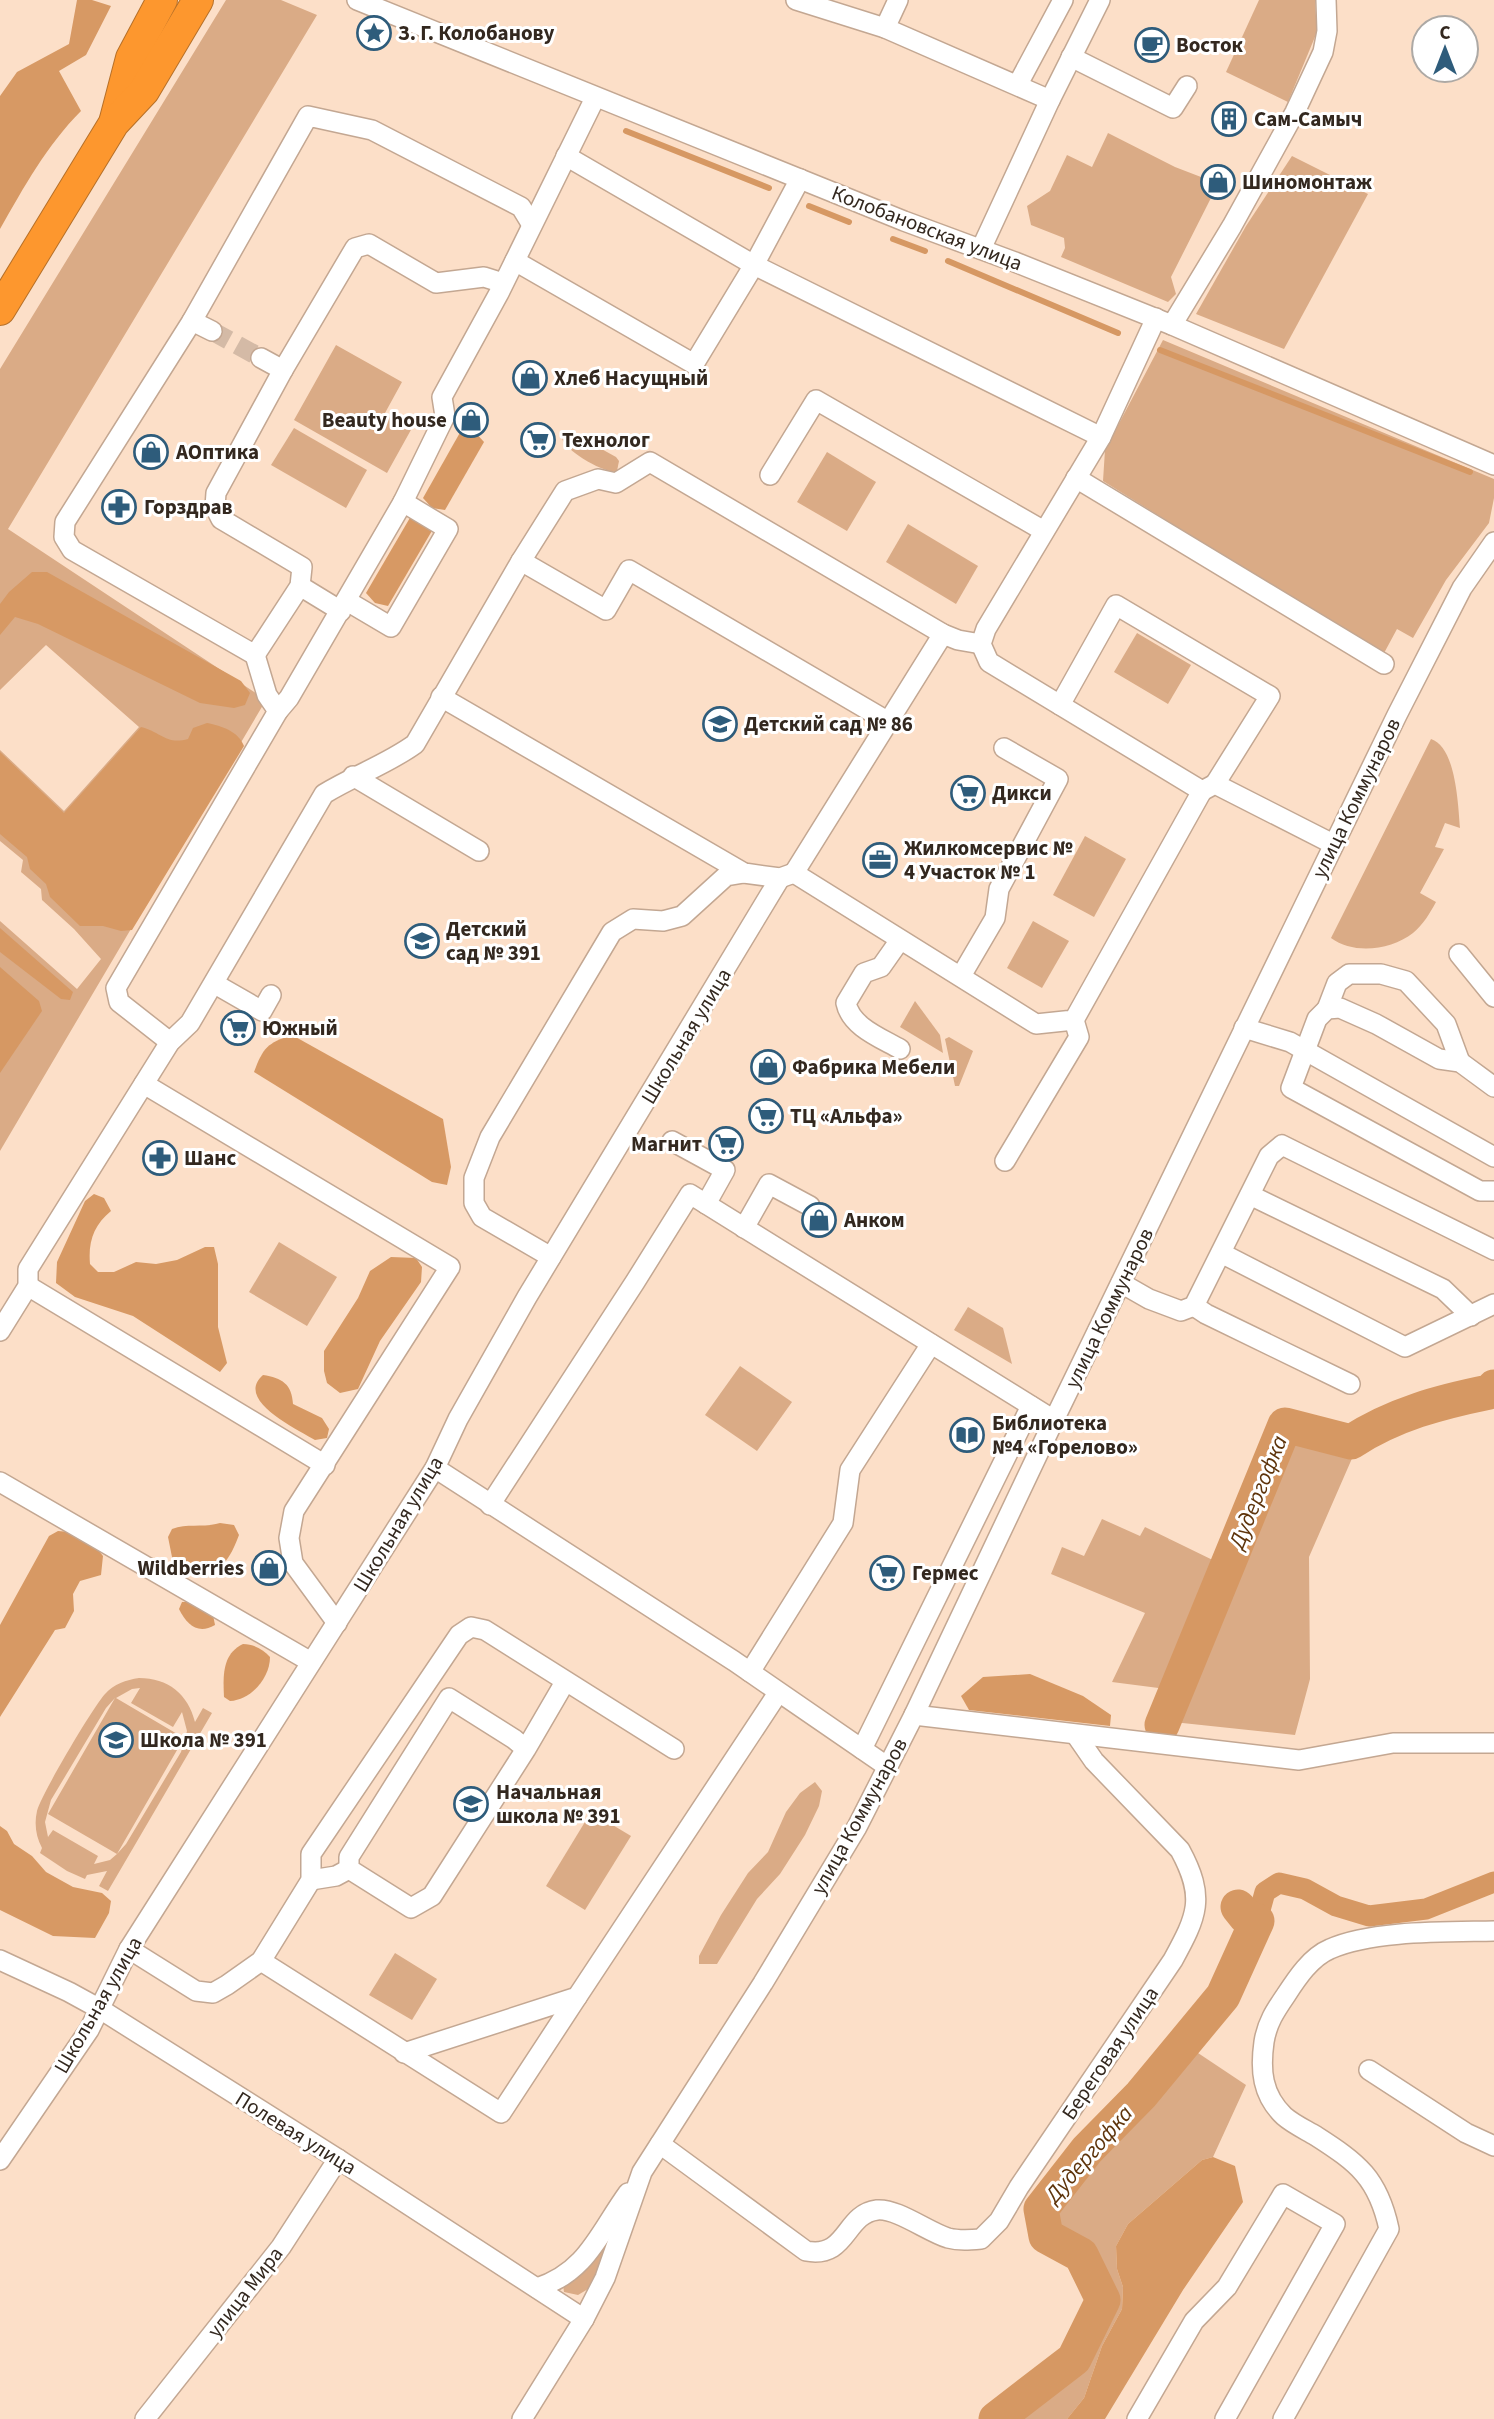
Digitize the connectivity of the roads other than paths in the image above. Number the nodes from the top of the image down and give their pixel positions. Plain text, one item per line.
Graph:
1 (162, 0) edge
2 (198, 0) edge
3 (357, 0) edge
4 (796, 0) edge
5 (898, 0) edge
6 (1063, 0) edge
7 (1100, 0) edge
8 (1326, 0) edge
9 (885, 28) junction
10 (1071, 57) junction
11 (1018, 84) junction
12 (1187, 86) dead end
13 (595, 98) junction
14 (1050, 100) junction
15 (114, 123) junction
16 (566, 156) junction
17 (800, 179) junction
18 (532, 225) junction
19 (981, 249) junction
20 (515, 261) junction
21 (754, 265) junction
22 (503, 283) junction
23 (0, 310) edge
24 (192, 321) junction
25 (1164, 322) junction
26 (212, 331) tunnel mouth
27 (261, 358) tunnel mouth
28 (283, 370) junction
29 (1101, 437) junction
30 (1494, 465) edge
31 (770, 475) dead end
32 (1076, 478) junction
33 (402, 502) junction
34 (1044, 531) junction
35 (1494, 542) edge
36 (521, 561) junction
37 (300, 586) junction
38 (344, 606) junction
39 (943, 634) junction
40 (981, 643) junction
41 (255, 655) junction
42 (1384, 664) dead end
43 (441, 697) junction
44 (1060, 705) junction
45 (278, 711) junction
46 (887, 721) junction
47 (1004, 748) dead end
48 (353, 776) junction
49 (1208, 788) junction
50 (1333, 844) junction
51 (479, 851) dead end
52 (744, 873) junction
53 (787, 875) junction
54 (900, 940) junction
55 (1459, 954) dead end
56 (961, 976) junction
57 (215, 984) junction
58 (271, 995) dead end
59 (1494, 997) edge
60 (1327, 1009) junction
61 (1074, 1020) junction
62 (1244, 1028) junction
63 (170, 1042) junction
64 (900, 1049) dead end
65 (1303, 1051) junction
66 (1460, 1062) junction
67 (144, 1084) junction
68 (1494, 1087) edge
69 (671, 1141) dead end
70 (1494, 1157) edge
71 (1005, 1161) dead end
72 (1494, 1191) edge
73 (1250, 1195) junction
74 (706, 1204) junction
75 (810, 1206) dead end
76 (744, 1228) junction
77 (1494, 1250) edge
78 (1221, 1253) junction
79 (551, 1256) junction
80 (1121, 1283) junction
81 (28, 1286) junction
82 (1494, 1304) edge
83 (1194, 1306) junction
84 (1471, 1316) junction
85 (0, 1331) edge
86 (931, 1344) junction
87 (1350, 1384) dead end
88 (1031, 1405) junction
89 (1054, 1420) junction
90 (325, 1465) junction
91 (435, 1468) junction
92 (0, 1482) edge
93 (490, 1505) junction
94 (337, 1623) junction
95 (312, 1662) junction
96 (750, 1672) junction
97 (565, 1682) junction
98 (778, 1693) junction
99 (914, 1715) junction
100 (1076, 1735) junction
101 (1494, 1743) edge
102 (526, 1749) junction
103 (674, 1749) dead end
104 (862, 1749) junction
105 (888, 1767) junction
106 (349, 1869) junction
107 (311, 1880) junction
108 (1494, 1931) edge
109 (129, 1949) junction
110 (0, 1961) edge
111 (261, 1961) junction
112 (577, 1997) junction
113 (100, 2010) junction
114 (404, 2053) junction
115 (1369, 2070) dead end
116 (660, 2144) junction
117 (1494, 2146) edge
118 (338, 2159) junction
119 (0, 2160) edge
120 (642, 2172) junction
121 (537, 2288) junction
122 (584, 2319) junction
123 (145, 2419) edge
124 (522, 2419) edge
125 (1137, 2419) edge
126 (1225, 2419) edge
127 (1283, 2419) edge

1 - 15 highway
2 - 15 highway
3 - 13 street, Колобановская улица
4 - 9 street
5 - 9 street
6 - 11 street
7 - 10 street
8 - 25 street
9 - 11 street
10 - 12 street
10 - 14 street
11 - 14 street
13 - 16 street
13 - 17 street, Колобановская улица
14 - 19 street
15 - 23 highway
16 - 18 street
16 - 21 street
17 - 19 street, Колобановская улица
17 - 21 street
18 - 20 street
18 - 24 street
19 - 25 street, Колобановская улица
20 - 21 street
20 - 22 street
21 - 29 street
22 - 28 street
22 - 33 street
24 - 26 street
24 - 41 street
25 - 29 street
25 - 30 street, Колобановская улица
27 - 28 street
28 - 37 street
29 - 32 street
31 - 34 street
32 - 34 street
32 - 42 street
33 - 38 street
33 - 38 street
34 - 40 street
35 - 50 street, улица Коммунаров
36 - 39 street
36 - 43 street
36 - 46 street
37 - 38 street
37 - 41 street
38 - 45 street
39 - 40 street
39 - 46 street, Школьная улица
40 - 44 street
41 - 45 street
43 - 48 street
43 - 52 street
44 - 49 street
44 - 49 street
45 - 63 street
46 - 53 street, Школьная улица
47 - 56 street
48 - 51 street
48 - 57 street
49 - 50 street
49 - 61 street
50 - 62 street, улица Коммунаров
52 - 53 street
52 - 79 street
53 - 54 street
53 - 79 street, Школьная улица
54 - 56 street
54 - 64 street
55 - 59 street
56 - 61 street
57 - 58 street
57 - 63 street
60 - 65 street
60 - 66 street
60 - 66 street
61 - 71 street
62 - 65 street
62 - 80 street, улица Коммунаров
63 - 67 street
65 - 70 street
65 - 72 street
66 - 68 street
67 - 81 street
67 - 90 street
69 - 74 street
73 - 77 street
73 - 78 street
73 - 84 street
74 - 76 street
74 - 93 street
75 - 76 street
76 - 86 street
78 - 83 street
78 - 84 street
79 - 91 street, Школьная улица
80 - 83 street
80 - 89 street, улица Коммунаров
81 - 85 street
81 - 90 street
82 - 84 street
83 - 87 street
86 - 88 street
86 - 96 street
88 - 89 street
88 - 104 street
89 - 99 street, улица Коммунаров
90 - 94 street
91 - 93 street
91 - 94 street, Школьная улица
92 - 95 street
93 - 96 street
94 - 95 street, Школьная улица
95 - 109 street, Школьная улица
96 - 98 street
97 - 102 street
97 - 103 street
97 - 107 street
98 - 104 street
98 - 112 street
99 - 100 street
99 - 105 street, улица Коммунаров
100 - 101 street
100 - 116 street, Береговая улица
102 - 106 street
102 - 106 street
104 - 105 street
105 - 116 street, улица Коммунаров
106 - 107 street
107 - 111 street
108 - 127 street
109 - 111 street
109 - 113 street, Школьная улица
110 - 113 street, Полевая улица
111 - 114 street
112 - 114 street
112 - 114 street
113 - 118 street, Полевая улица
113 - 119 street, Школьная улица
115 - 117 street
116 - 120 street, улица Коммунаров
118 - 121 street, Полевая улица
118 - 123 street, улица Мира
120 - 121 street, улица Коммунаров
120 - 122 street, улица Коммунаров
121 - 122 street, Полевая улица
122 - 124 street, улица Коммунаров
125 - 126 street

